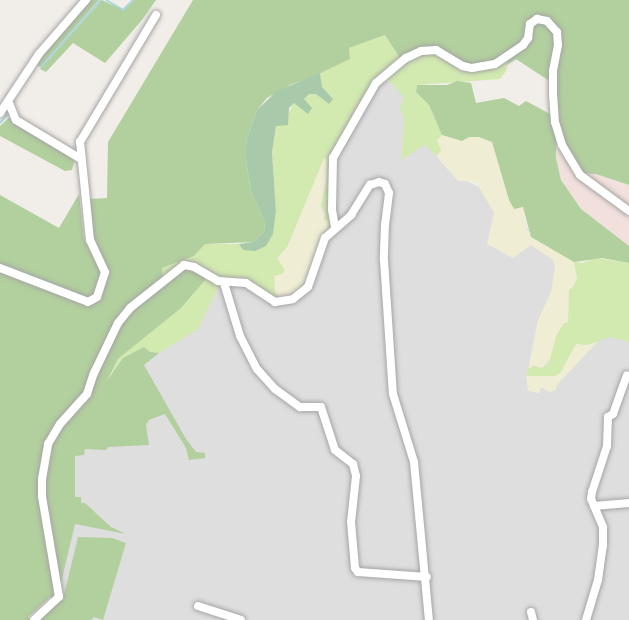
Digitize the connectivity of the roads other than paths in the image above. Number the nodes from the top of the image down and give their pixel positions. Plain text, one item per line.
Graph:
1 (86, 0) edge
2 (156, 15) dead end
3 (9, 103) junction
4 (0, 113) edge
5 (81, 159) junction
6 (629, 211) edge
7 (335, 227) junction
8 (0, 268) edge
9 (224, 283) junction
10 (627, 375) dead end
11 (629, 503) edge
12 (594, 506) junction
13 (427, 577) junction
14 (198, 606) dead end
15 (34, 620) edge
16 (241, 620) edge
17 (429, 620) edge
18 (585, 620) edge

1 - 3 street
2 - 5 street
3 - 4 street
3 - 5 street
5 - 8 street
6 - 7 street
7 - 9 street
7 - 13 street
9 - 13 street
9 - 15 street
10 - 12 street
11 - 12 street
12 - 18 street
13 - 17 street
14 - 16 street

